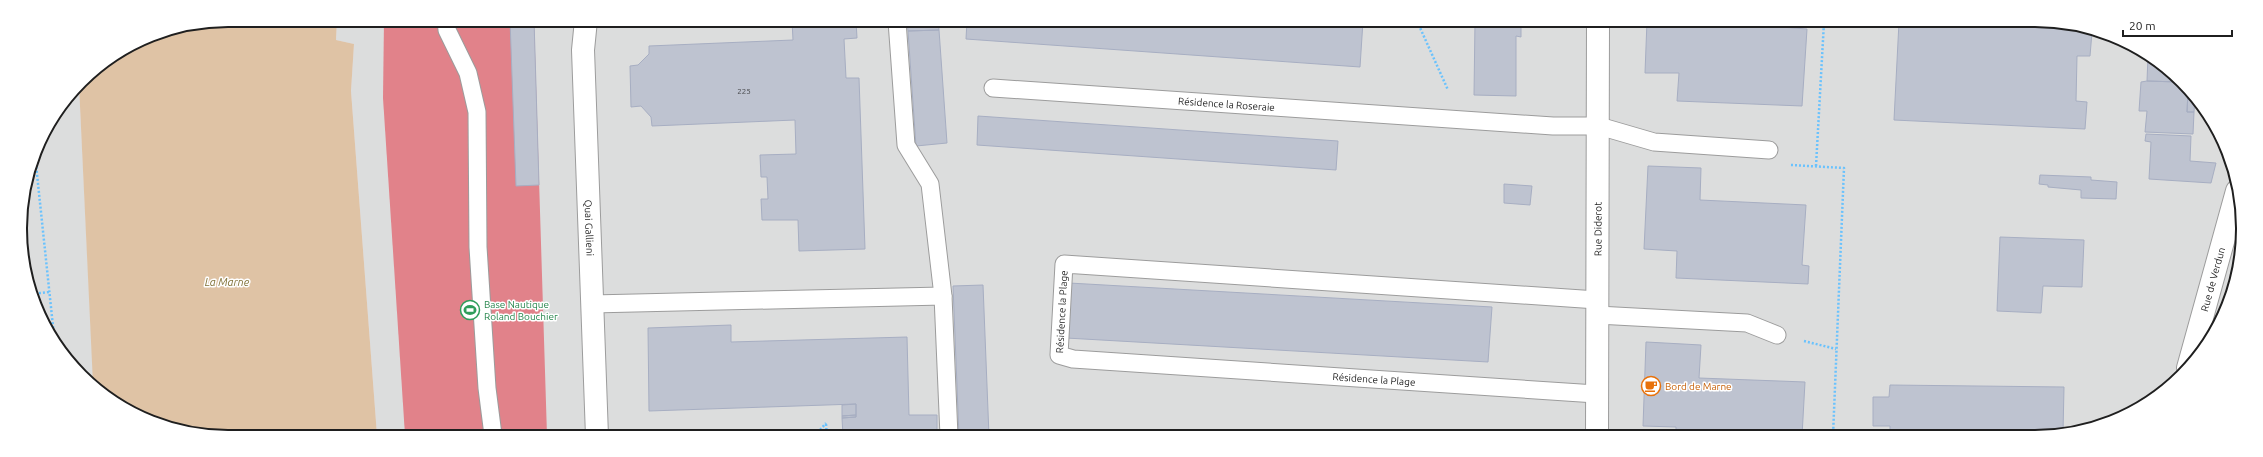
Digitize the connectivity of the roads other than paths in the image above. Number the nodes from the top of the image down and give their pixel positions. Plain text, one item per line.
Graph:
1 (447, 27) edge
2 (585, 27) edge
3 (897, 27) edge
4 (1598, 27) edge
5 (993, 88) dead end
6 (1599, 126) junction
7 (1768, 150) road end
8 (2234, 202) edge
9 (943, 296) junction
10 (592, 304) junction
11 (1597, 307) junction
12 (1778, 335) road end
13 (2192, 353) edge
14 (1596, 394) junction
15 (492, 430) edge
16 (597, 430) edge
17 (949, 430) edge
18 (1596, 430) edge

1 - 15 lane
2 - 10 street, Quai Gallieni
3 - 9 lane
4 - 6 street, Rue Diderot
5 - 6 lane, Résidence la Roseraie
6 - 7 lane, Résidence la Roseraie
6 - 11 street, Rue Diderot
8 - 13 street, Rue de Verdun
9 - 10 lane
9 - 17 lane
10 - 16 street, Quai Gallieni
11 - 12 lane
11 - 14 street, Rue Diderot
11 - 14 lane, Résidence la Plage
14 - 18 street, Rue Diderot

